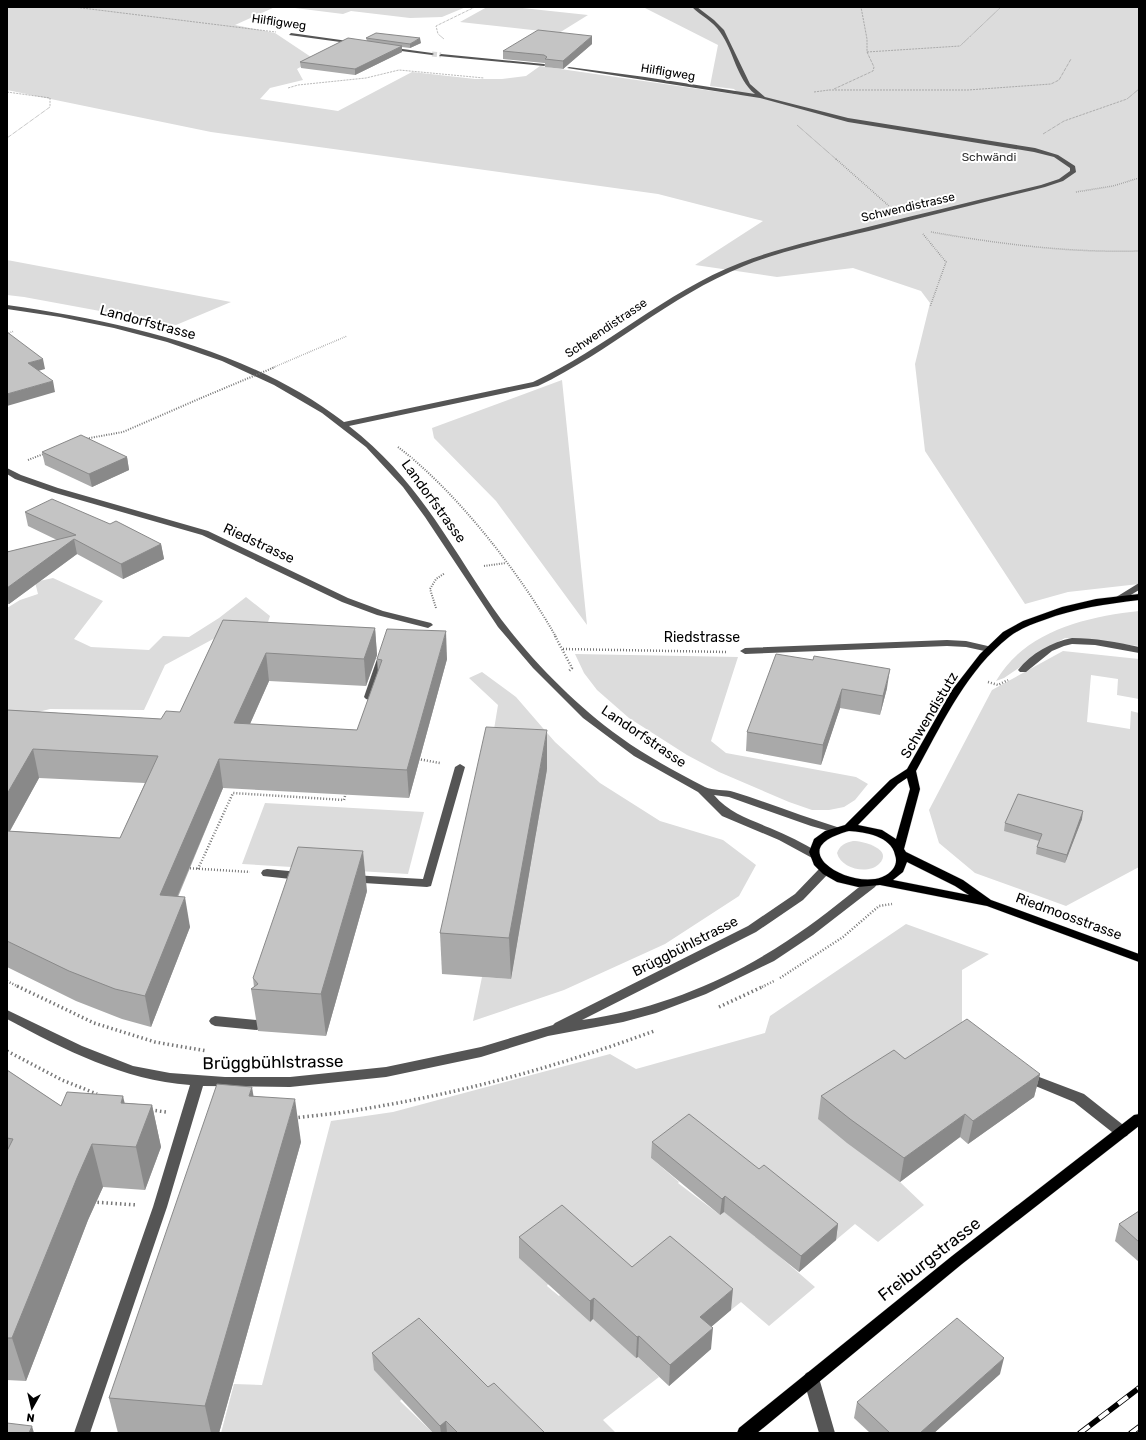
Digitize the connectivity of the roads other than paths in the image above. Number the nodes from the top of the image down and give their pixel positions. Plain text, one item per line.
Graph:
1 (694, 7) edge
2 (291, 34) road end
3 (363, 44) edge
4 (379, 46) edge
5 (432, 54) tunnel mouth
6 (441, 55) tunnel mouth
7 (544, 65) edge
8 (569, 68) edge
9 (763, 98) junction
10 (7, 307) edge
11 (343, 425) junction
12 (7, 470) edge
13 (1139, 586) edge
14 (1139, 597) edge
15 (1118, 599) junction
16 (408, 621) junction
17 (428, 625) road end
18 (399, 630) edge
19 (386, 646) edge
20 (989, 649) junction
21 (1139, 650) edge
22 (745, 651) road end
23 (1023, 670) dead end
24 (366, 706) edge
25 (460, 767) road end
26 (911, 772) junction
27 (703, 790) junction
28 (849, 828) junction
29 (836, 830) junction
30 (901, 852) junction
31 (814, 855) junction
32 (824, 871) junction
33 (267, 873) road end
34 (314, 877) edge
35 (344, 878) edge
36 (877, 883) junction
37 (989, 904) junction
38 (1139, 958) edge
39 (7, 1014) edge
40 (215, 1022) dead end
41 (257, 1024) edge
42 (548, 1031) junction
43 (1019, 1071) edge
44 (198, 1080) junction
45 (1139, 1119) edge
46 (1122, 1132) junction
47 (811, 1378) junction
48 (82, 1433) edge
49 (744, 1433) edge
50 (827, 1433) edge

1 - 9 street
2 - 3 street, Hilfligweg
4 - 5 street
6 - 7 street
8 - 9 street, Hilfligweg
9 - 11 street, Schwendistrasse
10 - 11 street, Landorfstrasse
11 - 27 street, Landorfstrasse
12 - 16 street, Riedstrasse
13 - 15 street
14 - 15 main road, Schwendistutz
15 - 20 main road, Schwendistutz
16 - 17 street, Riedstrasse
16 - 18 street
19 - 24 street
20 - 22 street, Riedstrasse
20 - 26 main road, Schwendistutz
21 - 23 street
25 - 35 street
26 - 28 main road, Schwendistutz
26 - 30 main road, Schwendistutz
27 - 29 street, Landorfstrasse
27 - 31 street, Landorfstrasse
28 - 29 main road
28 - 30 main road
29 - 31 main road
30 - 36 main road
30 - 37 main road, Riedmoosstrasse
31 - 32 main road
32 - 36 main road
32 - 42 street, Brüggbühlstrasse
33 - 34 street
36 - 37 main road, Riedmoosstrasse
36 - 42 street, Brüggbühlstrasse
37 - 38 main road, Riedmoosstrasse
39 - 44 street, Brüggbühlstrasse
40 - 41 street
42 - 44 street, Brüggbühlstrasse
43 - 46 street
44 - 48 street
45 - 46 main road, Freiburgstrasse
46 - 47 main road, Freiburgstrasse
47 - 49 main road, Freiburgstrasse
47 - 50 street

